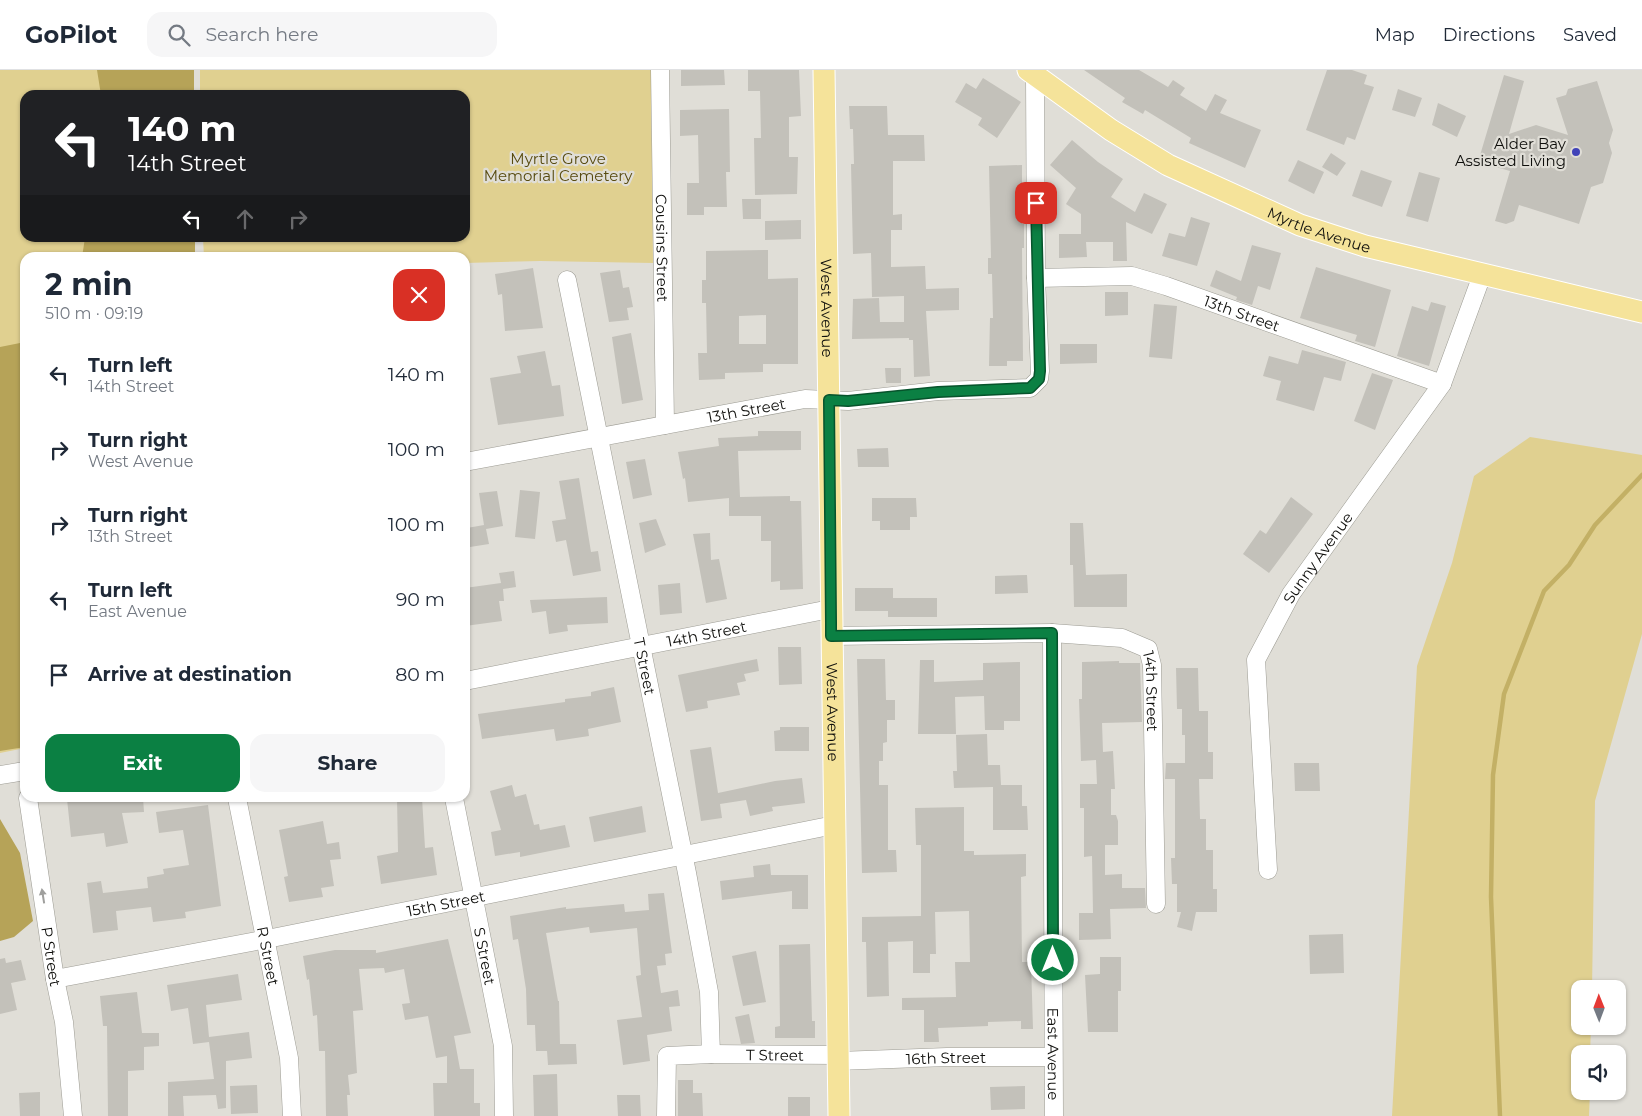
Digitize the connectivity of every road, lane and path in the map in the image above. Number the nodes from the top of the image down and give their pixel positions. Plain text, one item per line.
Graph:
1 (660, 70) edge
2 (824, 70) edge
3 (1031, 73) edge
4 (1482, 275) junction
5 (1036, 278) junction
6 (568, 280) dead end
7 (1642, 312) edge
8 (1442, 384) junction
9 (829, 400) junction
10 (665, 425) junction
11 (600, 437) junction
12 (470, 461) edge
13 (830, 609) junction
14 (1052, 633) junction
15 (831, 636) junction
16 (642, 645) junction
17 (470, 680) edge
18 (20, 774) edge
19 (0, 776) edge
20 (29, 802) edge
21 (238, 802) edge
22 (455, 802) edge
23 (834, 825) junction
24 (684, 855) junction
25 (1268, 870) dead end
26 (473, 896) junction
27 (1156, 904) dead end
28 (267, 939) junction
29 (55, 979) junction
30 (711, 1054) junction
31 (1053, 1057) junction
32 (838, 1058) junction
33 (74, 1116) edge
34 (292, 1116) edge
35 (504, 1116) edge
36 (666, 1116) edge
37 (839, 1116) edge
38 (1054, 1116) edge

1 - 10 street, Cousins Street
2 - 9 main road, West Avenue
3 - 4 main road, Myrtle Avenue
3 - 5 street
4 - 7 main road, Myrtle Avenue
4 - 8 street, Sunny Avenue
5 - 8 street, 13th Street
5 - 9 street, 13th Street
6 - 11 street, T Street
8 - 25 street, Sunny Avenue
9 - 10 street, 13th Street
9 - 13 main road, West Avenue
10 - 11 street, 13th Street
11 - 12 street, 13th Street
11 - 16 street, T Street
13 - 15 main road, West Avenue
13 - 16 street, 14th Street
14 - 15 street, 14th Street
14 - 27 street, 14th Street
14 - 31 street, East Avenue
15 - 23 main road, West Avenue
16 - 17 street, 14th Street
16 - 24 street, T Street
18 - 19 street
29 -> 20 street, P Street
21 - 28 street, R Street
22 - 26 street, S Street
23 - 24 street, 15th Street
23 - 32 main road, West Avenue
24 - 26 street, 15th Street
24 - 30 street, T Street
26 - 28 street, 15th Street
26 - 35 street, S Street
28 - 29 street, 15th Street
28 - 34 street, R Street
29 - 33 street, P Street
30 - 32 street, T Street
30 - 36 street, T Street
31 - 32 street, 16th Street
31 - 38 street, East Avenue
32 - 37 main road, West Avenue

